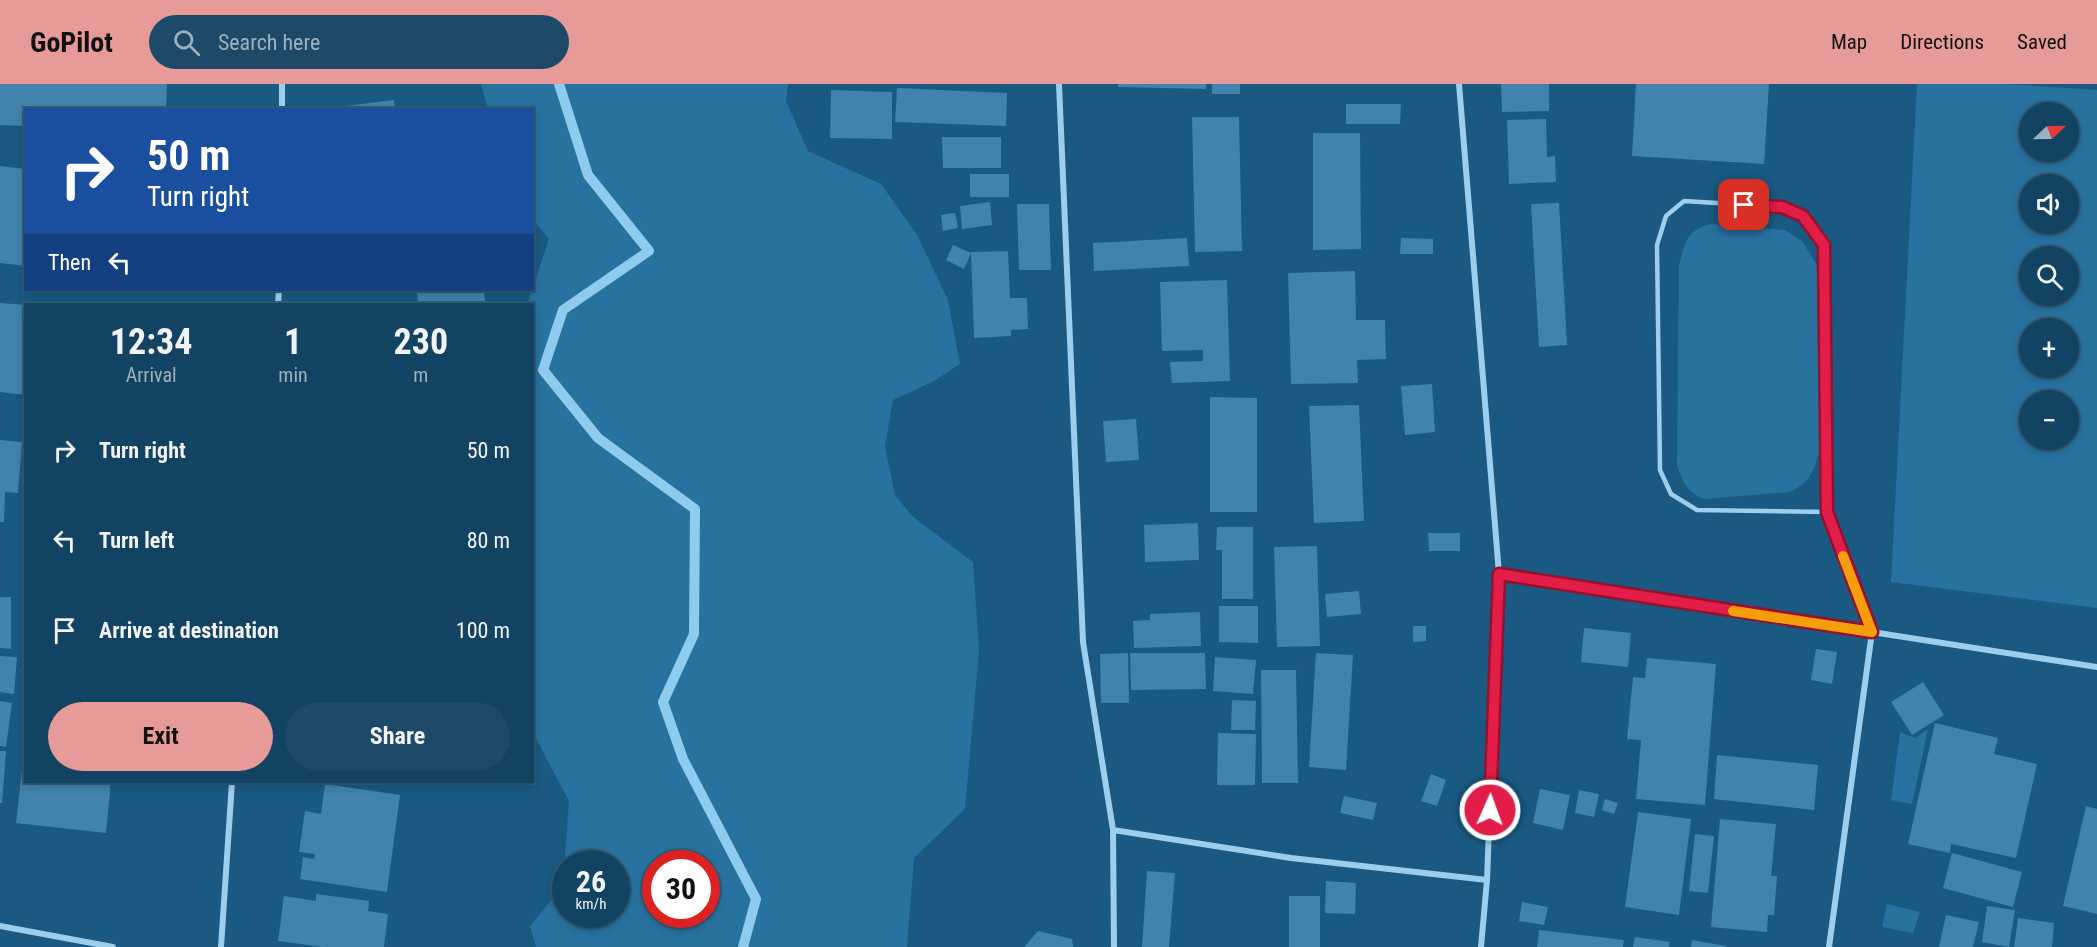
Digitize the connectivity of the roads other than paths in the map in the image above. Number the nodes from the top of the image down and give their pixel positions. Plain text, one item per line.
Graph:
1 (282, 84) edge
2 (1059, 84) edge
3 (1459, 84) edge
4 (282, 108) edge
5 (1827, 512) junction
6 (1499, 574) junction
7 (1872, 632) junction
8 (2097, 667) edge
9 (232, 783) edge
10 (1113, 830) junction
11 (1487, 880) junction
12 (0, 926) edge
13 (113, 947) edge
14 (221, 947) edge
15 (1114, 947) edge
16 (1481, 947) edge
17 (1829, 947) edge

1 - 4 street
2 - 10 street
3 - 6 street
5 - 5 lane
5 - 7 lane
6 - 7 street
6 - 11 street
7 - 8 street
7 - 17 street
9 - 14 street
10 - 11 street
10 - 15 street
11 - 16 street
12 - 13 street

